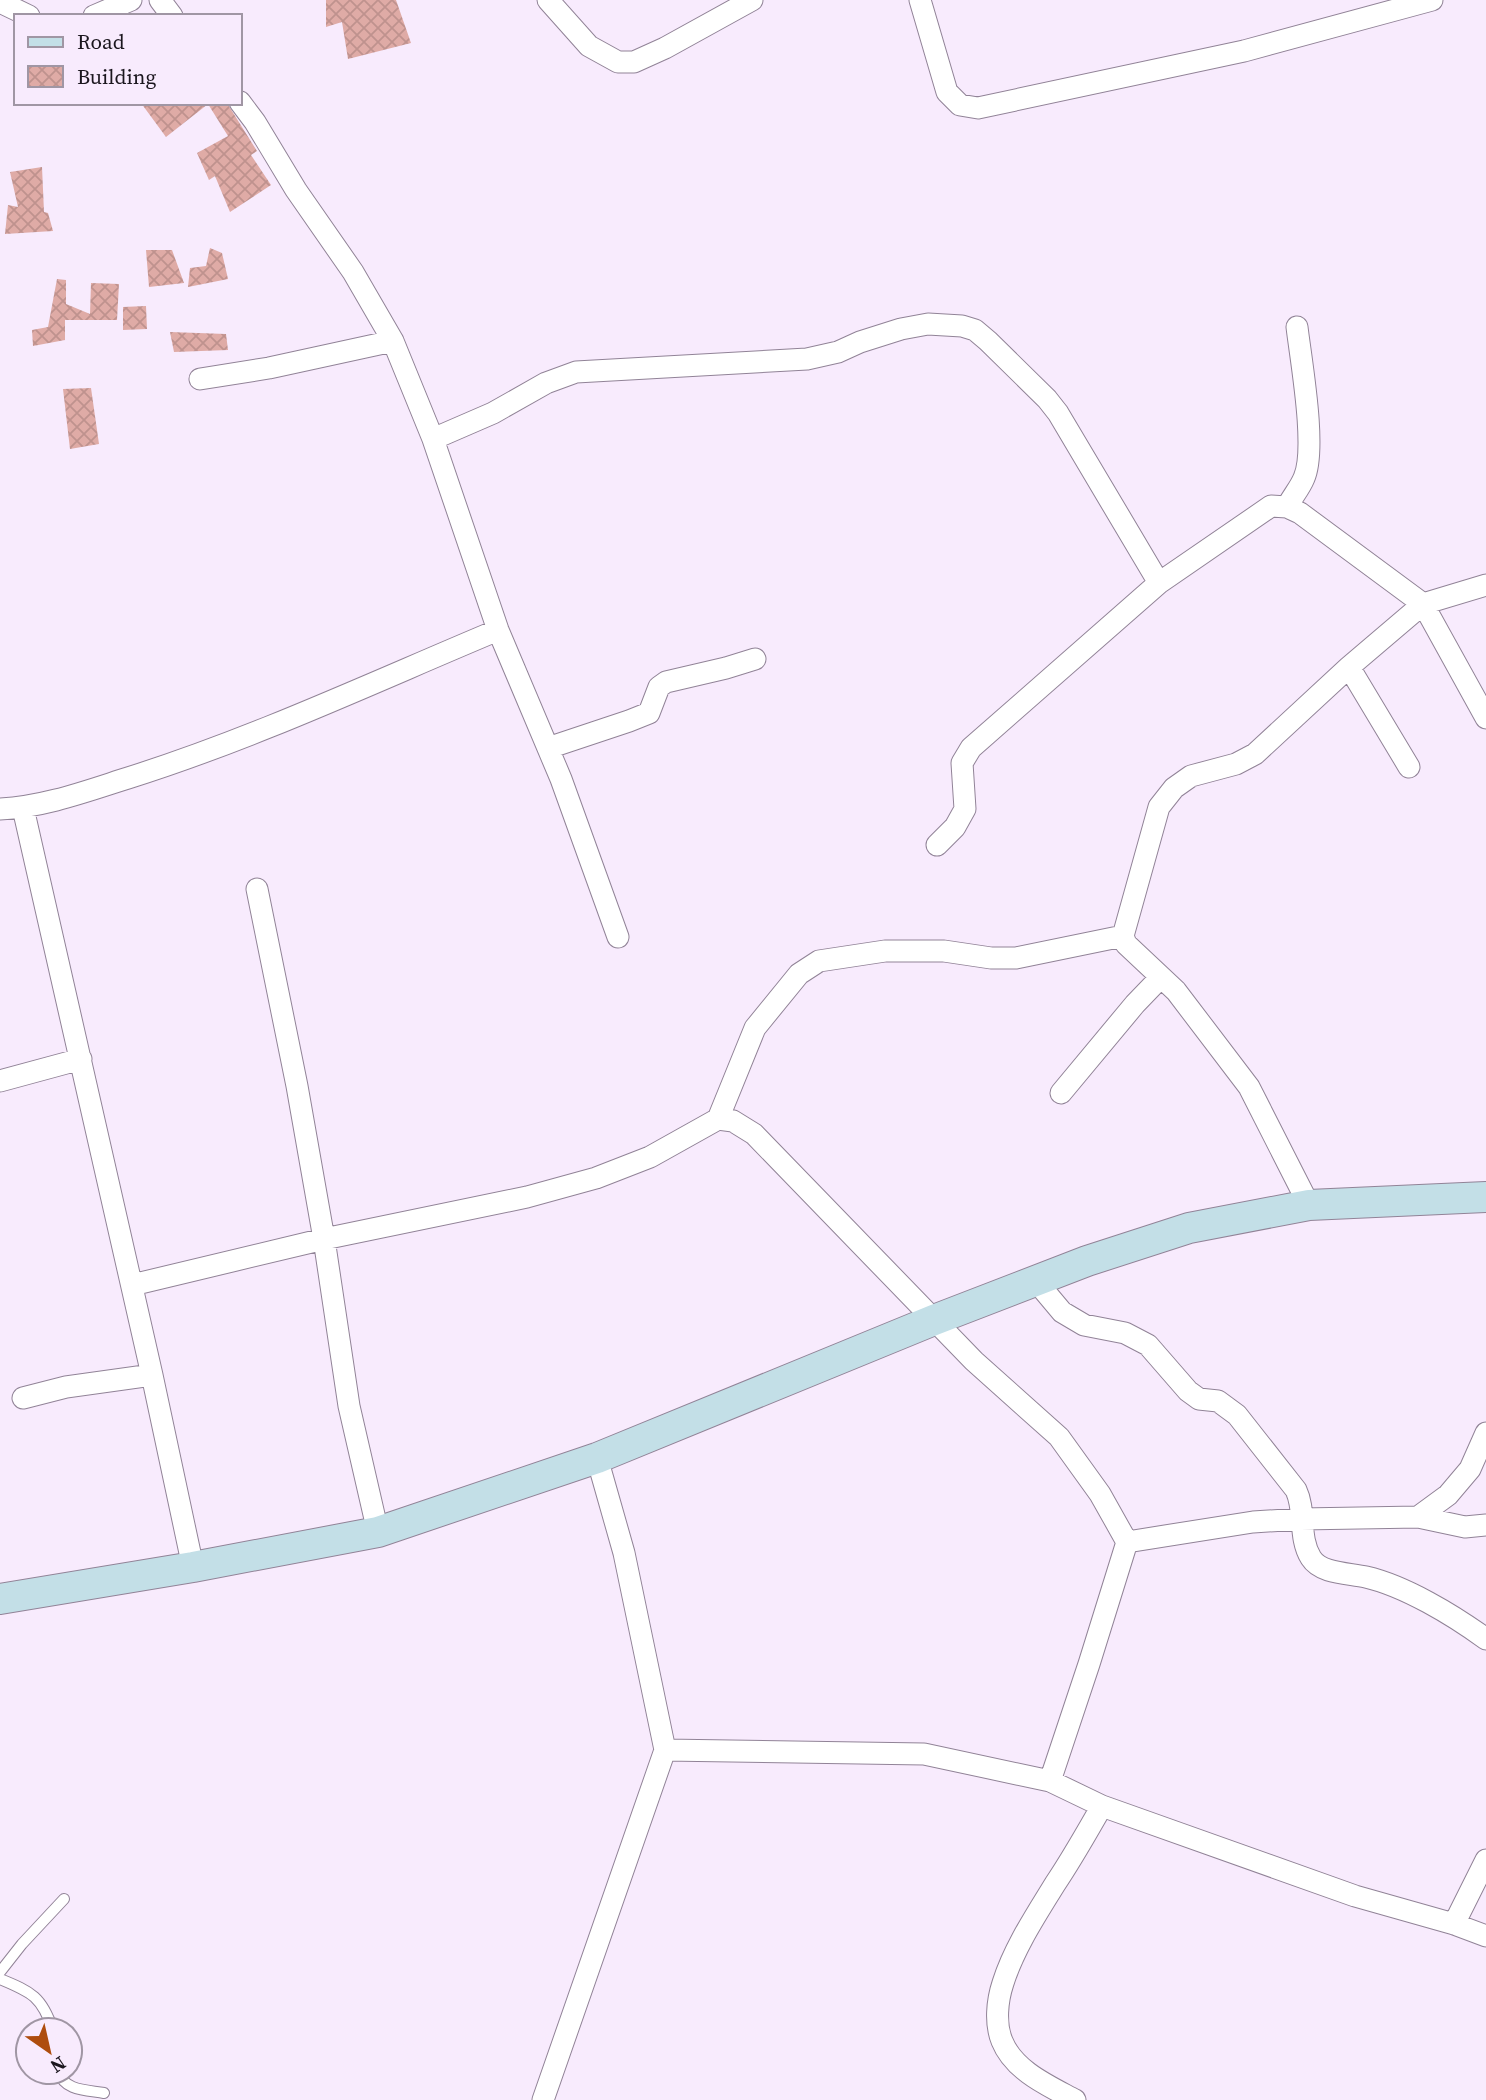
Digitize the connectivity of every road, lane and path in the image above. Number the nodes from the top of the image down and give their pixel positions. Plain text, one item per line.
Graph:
1 (131, 0) edge
2 (160, 0) edge
3 (548, 0) edge
4 (752, 0) edge
5 (920, 0) edge
6 (1432, 0) edge
7 (0, 2) edge
8 (25, 14) edge
9 (99, 14) edge
10 (171, 14) edge
11 (242, 104) edge
12 (1297, 327) dead end
13 (393, 341) junction
14 (200, 379) dead end
15 (433, 439) junction
16 (1287, 506) junction
17 (1159, 583) junction
18 (1486, 585) edge
19 (1423, 604) junction
20 (498, 630) junction
21 (755, 659) dead end
22 (1349, 667) junction
23 (1486, 718) edge
24 (548, 748) junction
25 (1409, 767) dead end
26 (23, 808) junction
27 (0, 809) edge
28 (937, 845) dead end
29 (257, 889) dead end
30 (1123, 936) junction
31 (618, 937) dead end
32 (1161, 977) junction
33 (81, 1059) junction
34 (0, 1081) edge
35 (1061, 1093) dead end
36 (718, 1119) junction
37 (1486, 1197) edge
38 (1309, 1205) junction
39 (324, 1239) junction
40 (1036, 1281) junction
41 (132, 1285) junction
42 (934, 1320) junction
43 (152, 1375) junction
44 (23, 1398) dead end
45 (1486, 1433) edge
46 (597, 1458) junction
47 (1418, 1517) junction
48 (1301, 1519) junction
49 (1486, 1525) edge
50 (378, 1532) junction
51 (1127, 1542) junction
52 (193, 1567) junction
53 (0, 1599) edge
54 (1486, 1639) edge
55 (665, 1750) junction
56 (1050, 1781) junction
57 (1102, 1806) junction
58 (1486, 1860) edge
59 (64, 1899) dead end
60 (1454, 1924) junction
61 (1486, 1936) edge
62 (0, 1972) edge
63 (0, 1979) edge
64 (48, 2016) edge
65 (69, 2086) edge
66 (104, 2093) dead end
67 (543, 2100) edge
68 (1075, 2100) edge

1 - 9 street
2 - 10 street
3 - 4 street
5 - 6 street
7 - 8 street
11 - 13 street
12 - 16 street
13 - 14 street
13 - 15 street
15 - 17 street
15 - 20 street
16 - 17 street
16 - 19 street
17 - 28 street
18 - 19 street
19 - 22 street
19 - 23 street
20 - 24 street
20 - 26 street
21 - 24 street
22 - 25 street
22 - 30 street
24 - 31 street
26 - 27 street
26 - 33 street
29 - 39 street
30 - 32 street
30 - 36 street
32 - 35 street
32 - 38 street
33 - 34 street
33 - 41 street
36 - 39 street
36 - 42 street
37 - 38 street
38 - 40 street
39 - 41 street
39 - 50 street
40 - 42 street
40 - 48 street
41 - 43 street
42 - 46 street
42 - 51 street
43 - 44 street
43 - 52 street
45 - 47 street
46 - 50 street
46 - 55 street
47 - 48 street
47 - 49 street
48 - 51 street
48 - 54 street
50 - 52 street
51 - 56 street
52 - 53 street
55 - 56 street
55 - 67 street
56 - 57 street
57 - 60 street
57 - 68 street
58 - 60 street
59 - 62 lane
60 - 61 street
63 - 64 lane
65 - 66 lane

